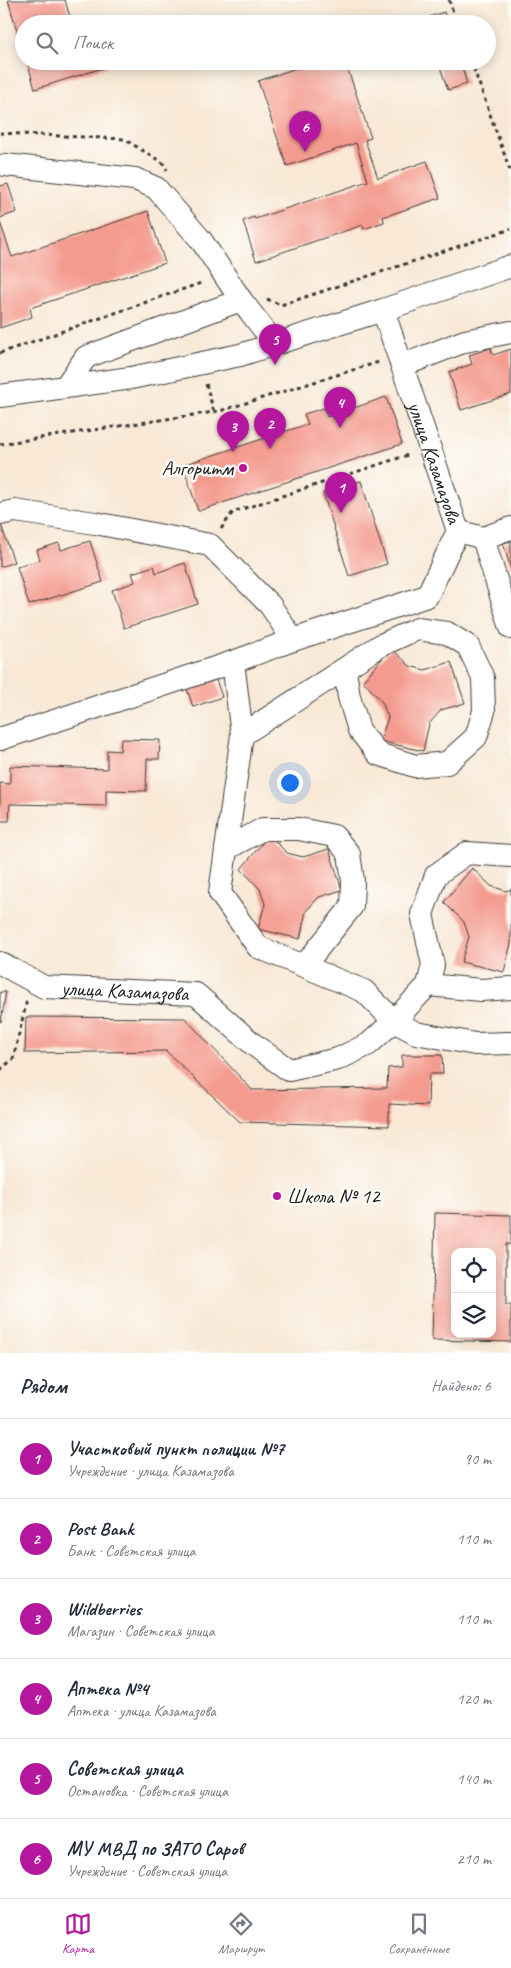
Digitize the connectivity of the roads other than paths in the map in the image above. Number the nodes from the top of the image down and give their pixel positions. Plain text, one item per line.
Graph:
1 (6, 166) dead end
2 (511, 266) edge
3 (242, 300) junction
4 (384, 310) junction
5 (511, 332) edge
6 (275, 344) junction
7 (402, 360) junction
8 (65, 388) junction
9 (0, 396) edge
10 (0, 514) edge
11 (511, 528) edge
12 (458, 531) junction
13 (483, 538) junction
14 (511, 628) edge
15 (292, 640) junction
16 (233, 662) junction
17 (345, 670) junction
18 (242, 735) junction
19 (0, 740) edge
20 (226, 849) junction
21 (511, 856) edge
22 (0, 962) edge
23 (304, 966) junction
24 (428, 985) junction
25 (511, 988) edge
26 (394, 1021) junction
27 (511, 1043) edge

1 - 3 street
2 - 4 street
3 - 6 street
3 - 8 street
4 - 6 street
4 - 7 street, улица Казамазова
5 - 7 street
6 - 8 street
7 - 12 street, улица Казамазова
8 - 9 street
10 - 15 street
11 - 13 street
12 - 13 street, улица Казамазова
12 - 15 street
13 - 14 street, улица Казамазова
15 - 16 street
16 - 18 street
16 - 19 street
17 - 17 street
17 - 18 street
18 - 20 street
20 - 23 street
20 - 23 street
21 - 24 street
22 - 26 street, улица Казамазова
23 - 26 street
24 - 25 street
24 - 26 street
26 - 27 street

